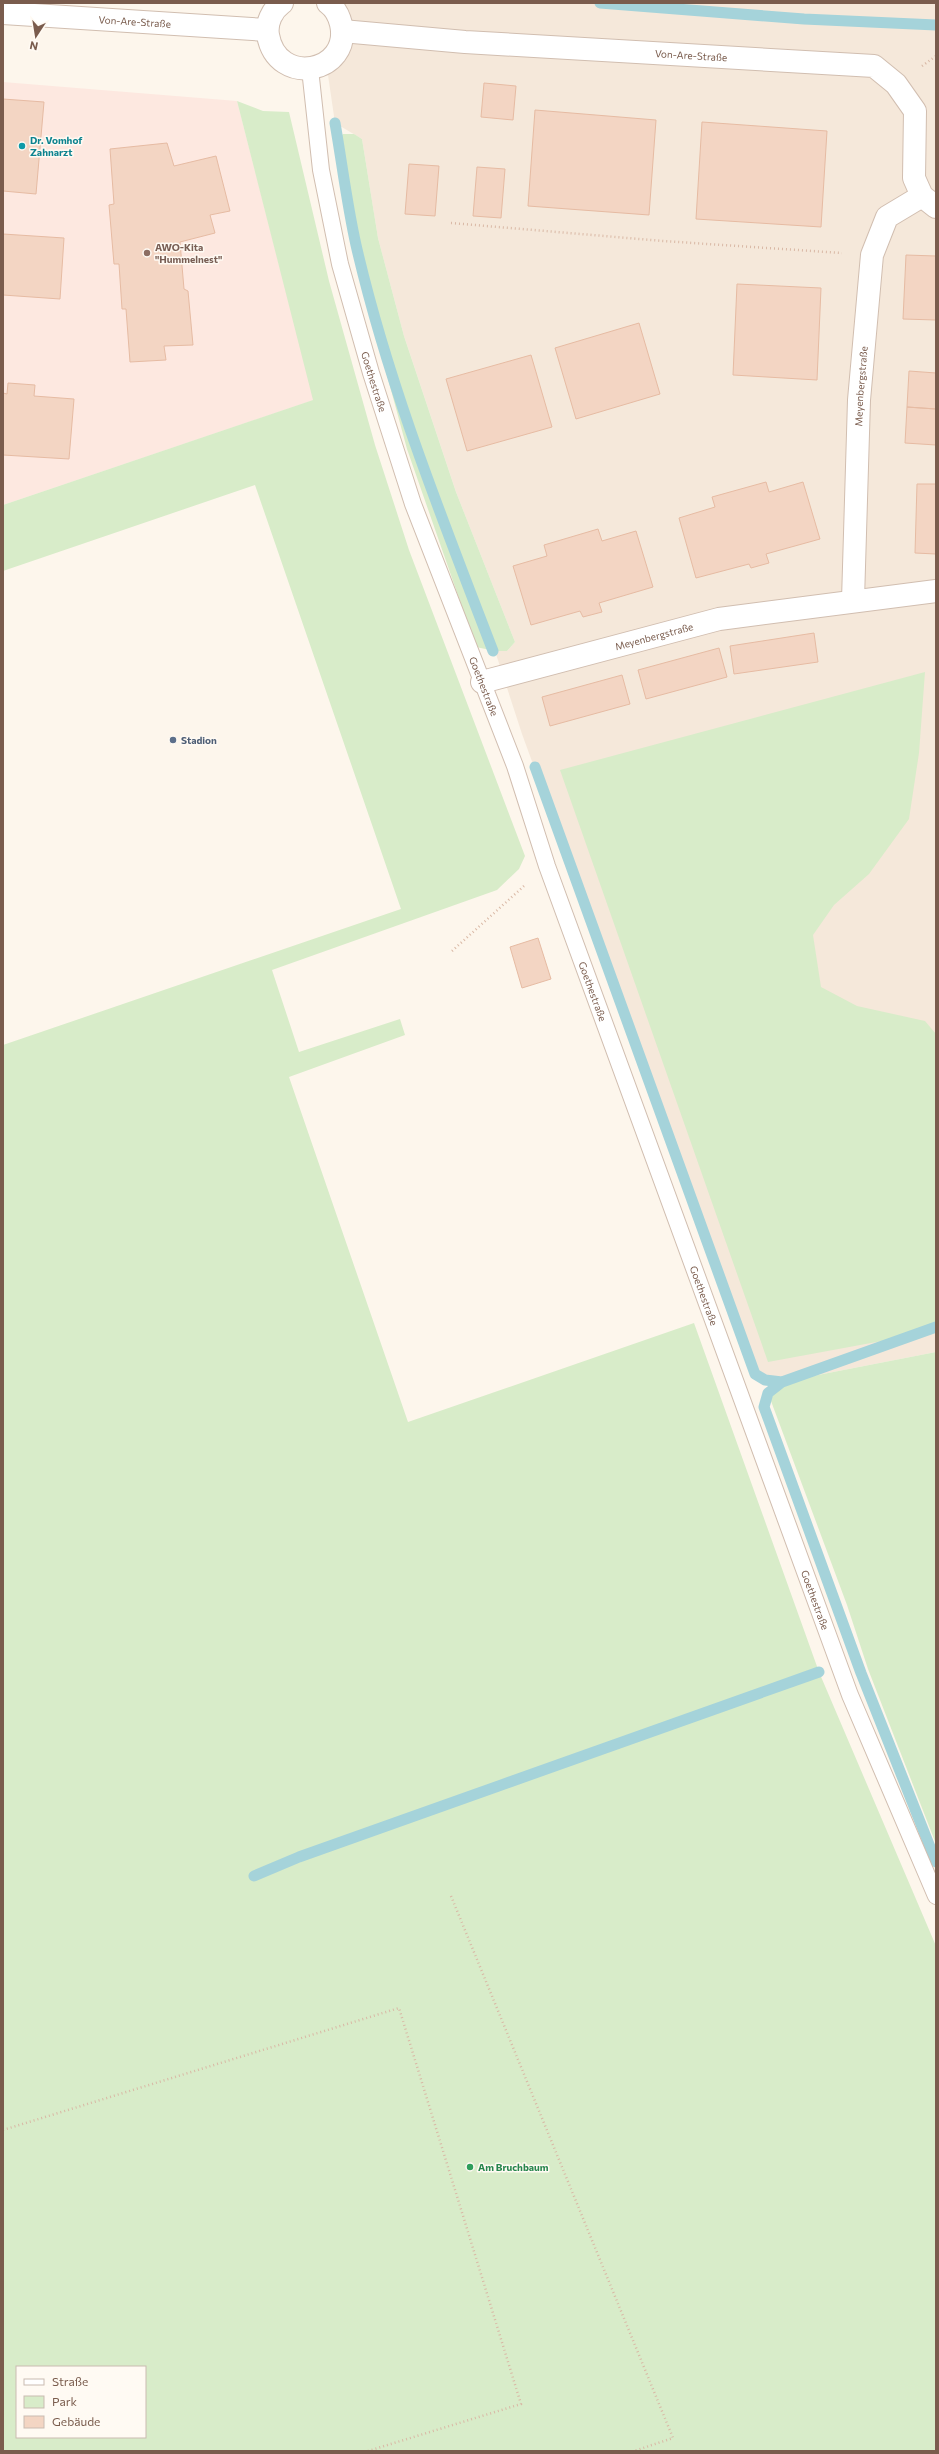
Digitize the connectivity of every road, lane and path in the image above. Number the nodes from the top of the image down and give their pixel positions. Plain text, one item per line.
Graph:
1 (282, 3) edge
2 (328, 3) edge
3 (3, 13) edge
4 (267, 30) junction
5 (342, 31) junction
6 (310, 69) junction
7 (929, 202) edge
8 (451, 223) dead end
9 (872, 255) junction
10 (936, 591) edge
11 (853, 600) junction
12 (482, 682) junction
13 (547, 866) junction
14 (452, 951) dead end
15 (451, 1896) dead end
16 (936, 1896) edge
17 (3, 2130) edge
18 (368, 2451) edge
19 (634, 2451) edge

1 - 4 street
2 - 5 street
3 - 4 street, Von-Are-Straße
4 - 6 street
5 - 6 street
5 - 7 street, Von-Are-Straße
6 - 12 lane, Goethestraße
7 - 9 street, Meyenbergstraße
8 - 9 path
9 - 11 street, Meyenbergstraße
10 - 11 street, Meyenbergstraße
11 - 12 street, Meyenbergstraße
12 - 13 lane, Goethestraße
13 - 14 path
13 - 16 lane, Goethestraße
15 - 19 path
17 - 18 path

